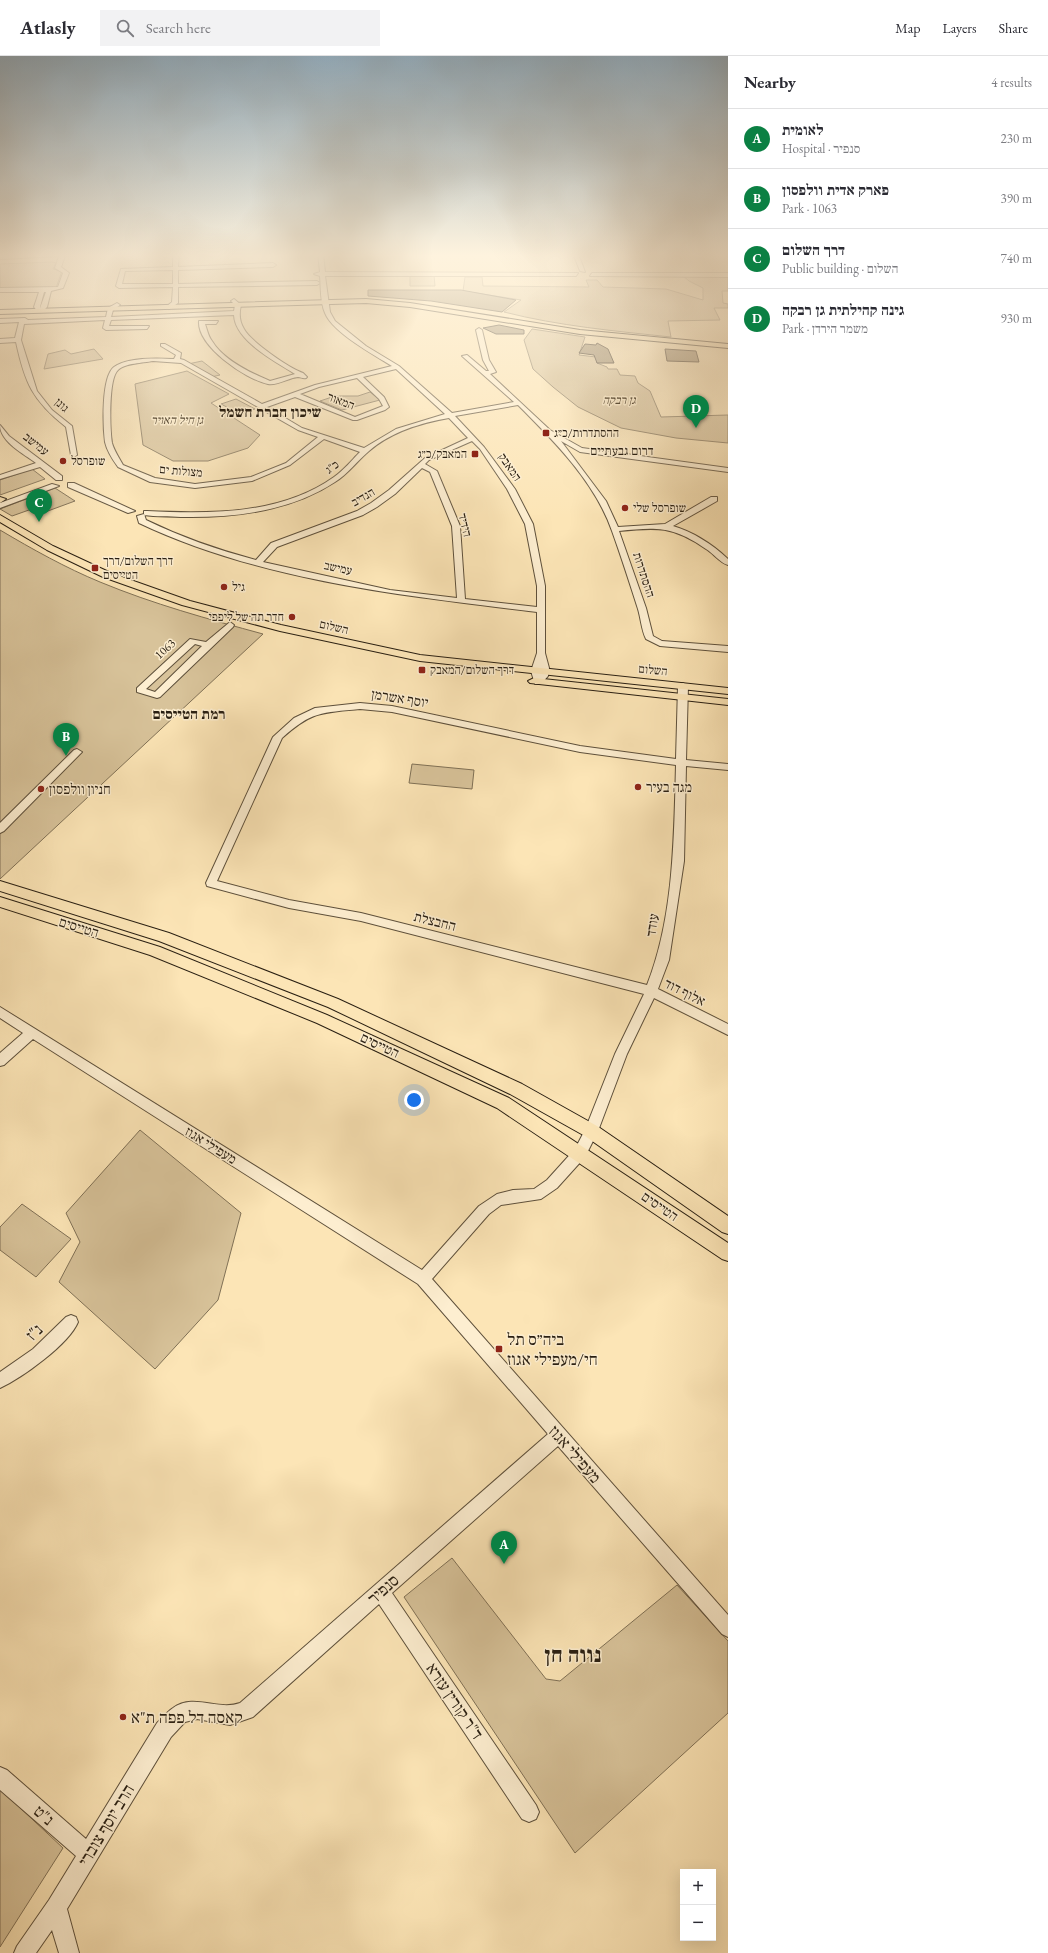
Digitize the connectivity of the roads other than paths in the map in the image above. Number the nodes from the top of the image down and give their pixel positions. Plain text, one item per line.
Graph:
1 (18, 342) edge
2 (208, 342) edge
3 (253, 342) edge
4 (351, 342) edge
5 (356, 342) edge
6 (481, 342) edge
7 (676, 342) edge
8 (163, 345) dead end
9 (728, 346) edge
10 (364, 347) junction
11 (465, 356) dead end
12 (177, 359) junction
13 (398, 367) junction
14 (484, 373) junction
15 (301, 374) junction
16 (358, 376) junction
17 (317, 386) junction
18 (294, 394) junction
19 (519, 403) junction
20 (261, 407) junction
21 (451, 416) junction
22 (0, 427) edge
23 (548, 432) junction
24 (323, 437) junction
25 (473, 438) junction
26 (577, 448) junction
27 (365, 451) junction
28 (567, 453) junction
29 (74, 455) dead end
30 (41, 464) junction
31 (421, 465) junction
32 (728, 470) edge
33 (0, 477) edge
34 (55, 483) junction
35 (714, 499) dead end
36 (0, 501) edge
37 (144, 515) junction
38 (0, 518) edge
39 (667, 526) junction
40 (615, 529) junction
41 (0, 530) edge
42 (259, 562) junction
43 (728, 563) edge
44 (462, 601) junction
45 (540, 610) junction
46 (230, 625) junction
47 (208, 645) junction
48 (728, 649) edge
49 (539, 675) junction
50 (728, 690) edge
51 (683, 692) junction
52 (728, 702) edge
53 (77, 752) dead end
54 (682, 763) junction
55 (728, 767) edge
56 (0, 829) edge
57 (210, 883) joint
58 (0, 886) edge
59 (0, 902) edge
60 (651, 991) junction
61 (0, 1012) edge
62 (728, 1030) edge
63 (32, 1032) junction
64 (0, 1061) edge
65 (591, 1131) junction
66 (580, 1153) junction
67 (728, 1226) edge
68 (728, 1253) edge
69 (423, 1279) junction
70 (71, 1322) dead end
71 (0, 1380) edge
72 (558, 1435) junction
73 (381, 1591) junction
74 (728, 1628) edge
75 (197, 1710) joint
76 (0, 1776) edge
77 (529, 1812) dead end
78 (88, 1854) junction
79 (56, 1907) junction
80 (24, 1953) edge
81 (69, 1953) edge

1 - 29 street, גונן
2 - 15 street
3 - 15 street
4 - 10 street, המאבק
5 - 10 street, המאבק
6 - 14 street
7 - 9 main road
8 - 12 street
10 - 13 street, המאבק
11 - 14 street, ההסתדרות
12 - 20 street, מצולות ים
12 - 24 street, מצולות ים
13 - 16 street
13 - 21 street, המאבק
14 - 19 street, ההסתדרות
15 - 17 street
16 - 17 street
16 - 18 street, המאור
17 - 18 street
18 - 20 street
19 - 21 street, כ"ג
19 - 23 street, ההסתדרות
20 - 24 street, מצולות ים
21 - 25 street, המאבק
21 - 27 street, כ"ג
22 - 30 street, עמישב
23 - 26 street, ההסתדרות
23 - 28 street, ההסתדרות
24 - 27 street, מצולות ים
25 - 31 street, הנדיב
25 - 45 street, המאבק
26 - 28 street
26 - 32 street
27 - 37 street, כ"ג
28 - 40 street, ההסתדרות
30 - 33 street
30 - 34 street, עמישב
31 - 42 street, הנדיב
31 - 44 street, הידיד
34 - 36 street
34 - 37 street, כ"ג
35 - 39 street
37 - 42 street, עמישב
38 - 49 main road, השלום
39 - 40 street
39 - 43 street
40 - 48 street, ההסתדרות
41 - 46 main road, השלום
42 - 44 street, עמישב
44 - 45 street, עמישב
45 - 49 street, המאבק
46 - 47 street
46 - 49 main road, השלום
47 - 47 street, 1063
49 - 51 main road, השלום
50 - 51 main road
51 - 52 main road
51 - 54 street, עודד
53 - 56 street
54 - 55 street
54 - 57 street, יוסף אשרמן
54 - 60 street, עודד
57 - 60 street, החבצלת
58 - 65 main road, הטייסים
59 - 66 main road, הטייסים
60 - 62 street, אלוף דוד
60 - 65 street, עודד
61 - 63 street, מעפילי אגוז
63 - 64 street
63 - 69 street, מעפילי אגוז
65 - 66 street, עודד
65 - 67 main road, הטייסים
66 - 68 main road, הטייסים
66 - 69 street
69 - 72 street, מעפילי אגוז
70 - 71 street, נ"ז
72 - 73 street, סנפיר
72 - 74 street, מעפילי אגוז
73 - 75 street, סנפיר
73 - 77 street, ד"ר קורין עזרא
75 - 78 street, הרב יוסף צוברי
76 - 78 street, נ"ט
78 - 79 street, הרב יוסף צוברי
79 - 80 street, הרב יוסף צוברי
79 - 81 street

